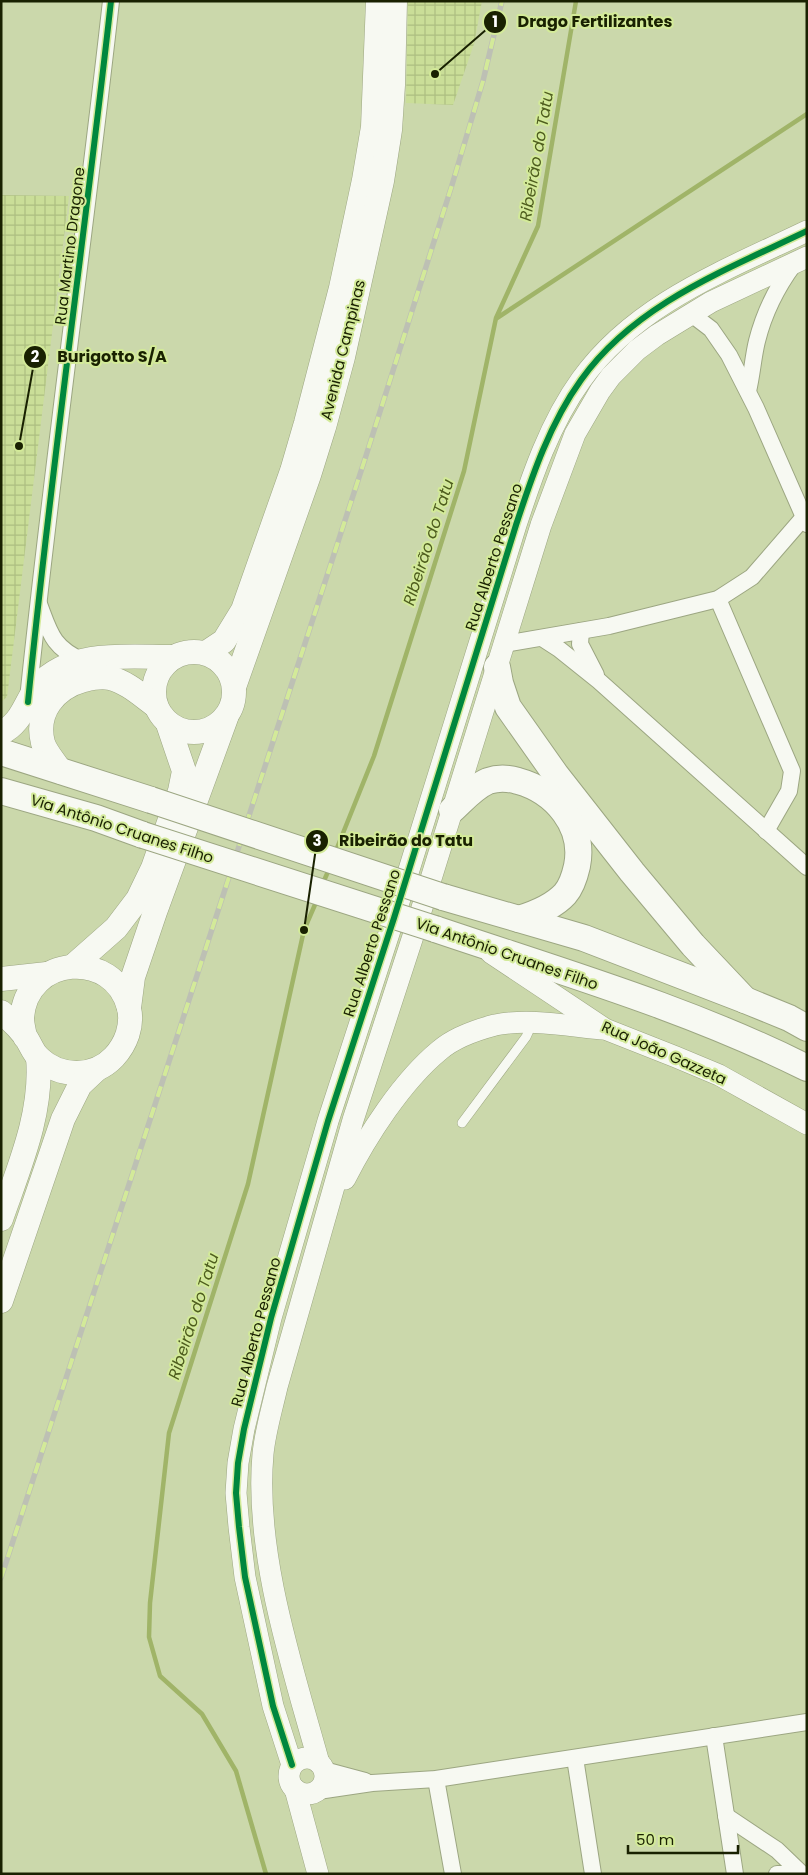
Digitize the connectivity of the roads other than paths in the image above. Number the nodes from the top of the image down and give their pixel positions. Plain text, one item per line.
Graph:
1 (110, 1) edge
2 (378, 1) edge
3 (395, 1) edge
4 (807, 231) edge
5 (801, 259) edge
6 (690, 313) junction
7 (748, 391) junction
8 (300, 473) junction
9 (805, 521) edge
10 (718, 599) junction
11 (38, 602) junction
12 (581, 631) junction
13 (542, 638) junction
14 (206, 653) junction
15 (501, 655) junction
16 (173, 657) junction
17 (83, 661) junction
18 (599, 681) junction
19 (234, 687) junction
20 (28, 702) junction
21 (162, 715) junction
22 (226, 718) junction
23 (1, 734) edge
24 (1, 752) edge
25 (61, 772) junction
26 (1, 791) edge
27 (452, 810) junction
28 (766, 831) junction
29 (807, 867) edge
30 (519, 919) junction
31 (476, 943) junction
32 (73, 966) junction
33 (47, 974) junction
34 (1, 979) edge
35 (745, 1000) junction
36 (129, 1008) junction
37 (1, 1012) edge
38 (532, 1023) junction
39 (807, 1028) edge
40 (605, 1029) junction
41 (25, 1037) junction
42 (38, 1057) junction
43 (807, 1068) edge
44 (96, 1070) junction
45 (462, 1123) dead end
46 (807, 1124) edge
47 (326, 1218) junction
48 (1, 1219) edge
49 (1, 1301) edge
50 (807, 1722) edge
51 (714, 1736) junction
52 (575, 1758) junction
53 (292, 1765) junction
54 (322, 1766) junction
55 (436, 1779) junction
56 (372, 1783) junction
57 (309, 1791) junction
58 (726, 1816) junction
59 (316, 1865) edge
60 (453, 1874) edge
61 (593, 1874) edge
62 (735, 1874) edge
63 (777, 1874) edge
64 (787, 1874) edge
65 (802, 1874) edge

1 - 11 street, Rua Martino Dragone
2 - 8 main road, Avenida Campinas
3 - 8 main road, Avenida Campinas
4 - 53 street, Rua Alberto Pessano
5 - 6 street
5 - 7 street
6 - 7 street
6 - 15 street
7 - 9 street
8 - 14 main road, Avenida Campinas
8 - 19 main road, Avenida Campinas
9 - 10 street
10 - 12 street
10 - 28 street
11 - 17 street, Rua Martino Dragone
11 - 20 street, Rua Martino Dragone
12 - 13 street
12 - 18 street
13 - 15 street
13 - 18 street
14 - 16 main road
14 - 19 main road
15 - 27 street
15 - 35 main road
16 - 17 main road, Rua Martino Dragone
16 - 21 main road
17 - 20 main road, Rua Martino Dragone
18 - 28 street
19 - 22 main road
20 - 23 main road, Rua Martino Dragone
21 - 22 main road
21 - 25 main road
21 - 32 main road
22 - 36 main road
24 - 25 main road
25 - 30 main road, bridge
26 - 31 main road, Via Antônio Cruanes Filho, bridge
27 - 30 main road
27 - 47 street
28 - 29 street
30 - 35 main road
31 - 40 street, Rua João Gazzeta
31 - 43 main road, Via Antônio Cruanes Filho
32 - 33 main road
32 - 36 main road
33 - 34 main road
33 - 41 main road
35 - 39 main road
36 - 44 main road
37 - 41 main road
38 - 40 street
38 - 45 lane
38 - 47 street
40 - 46 street, Rua João Gazzeta
41 - 42 main road
42 - 44 main road
42 - 48 main road
44 - 49 main road
47 - 54 street
50 - 51 street
51 - 52 street
51 - 58 street
52 - 55 street
52 - 61 street
53 - 54 street
53 - 57 street
54 - 56 street
54 - 57 street
55 - 56 street
55 - 60 street
56 - 57 street
57 - 59 street
58 - 62 street
58 - 65 street
63 - 64 street

